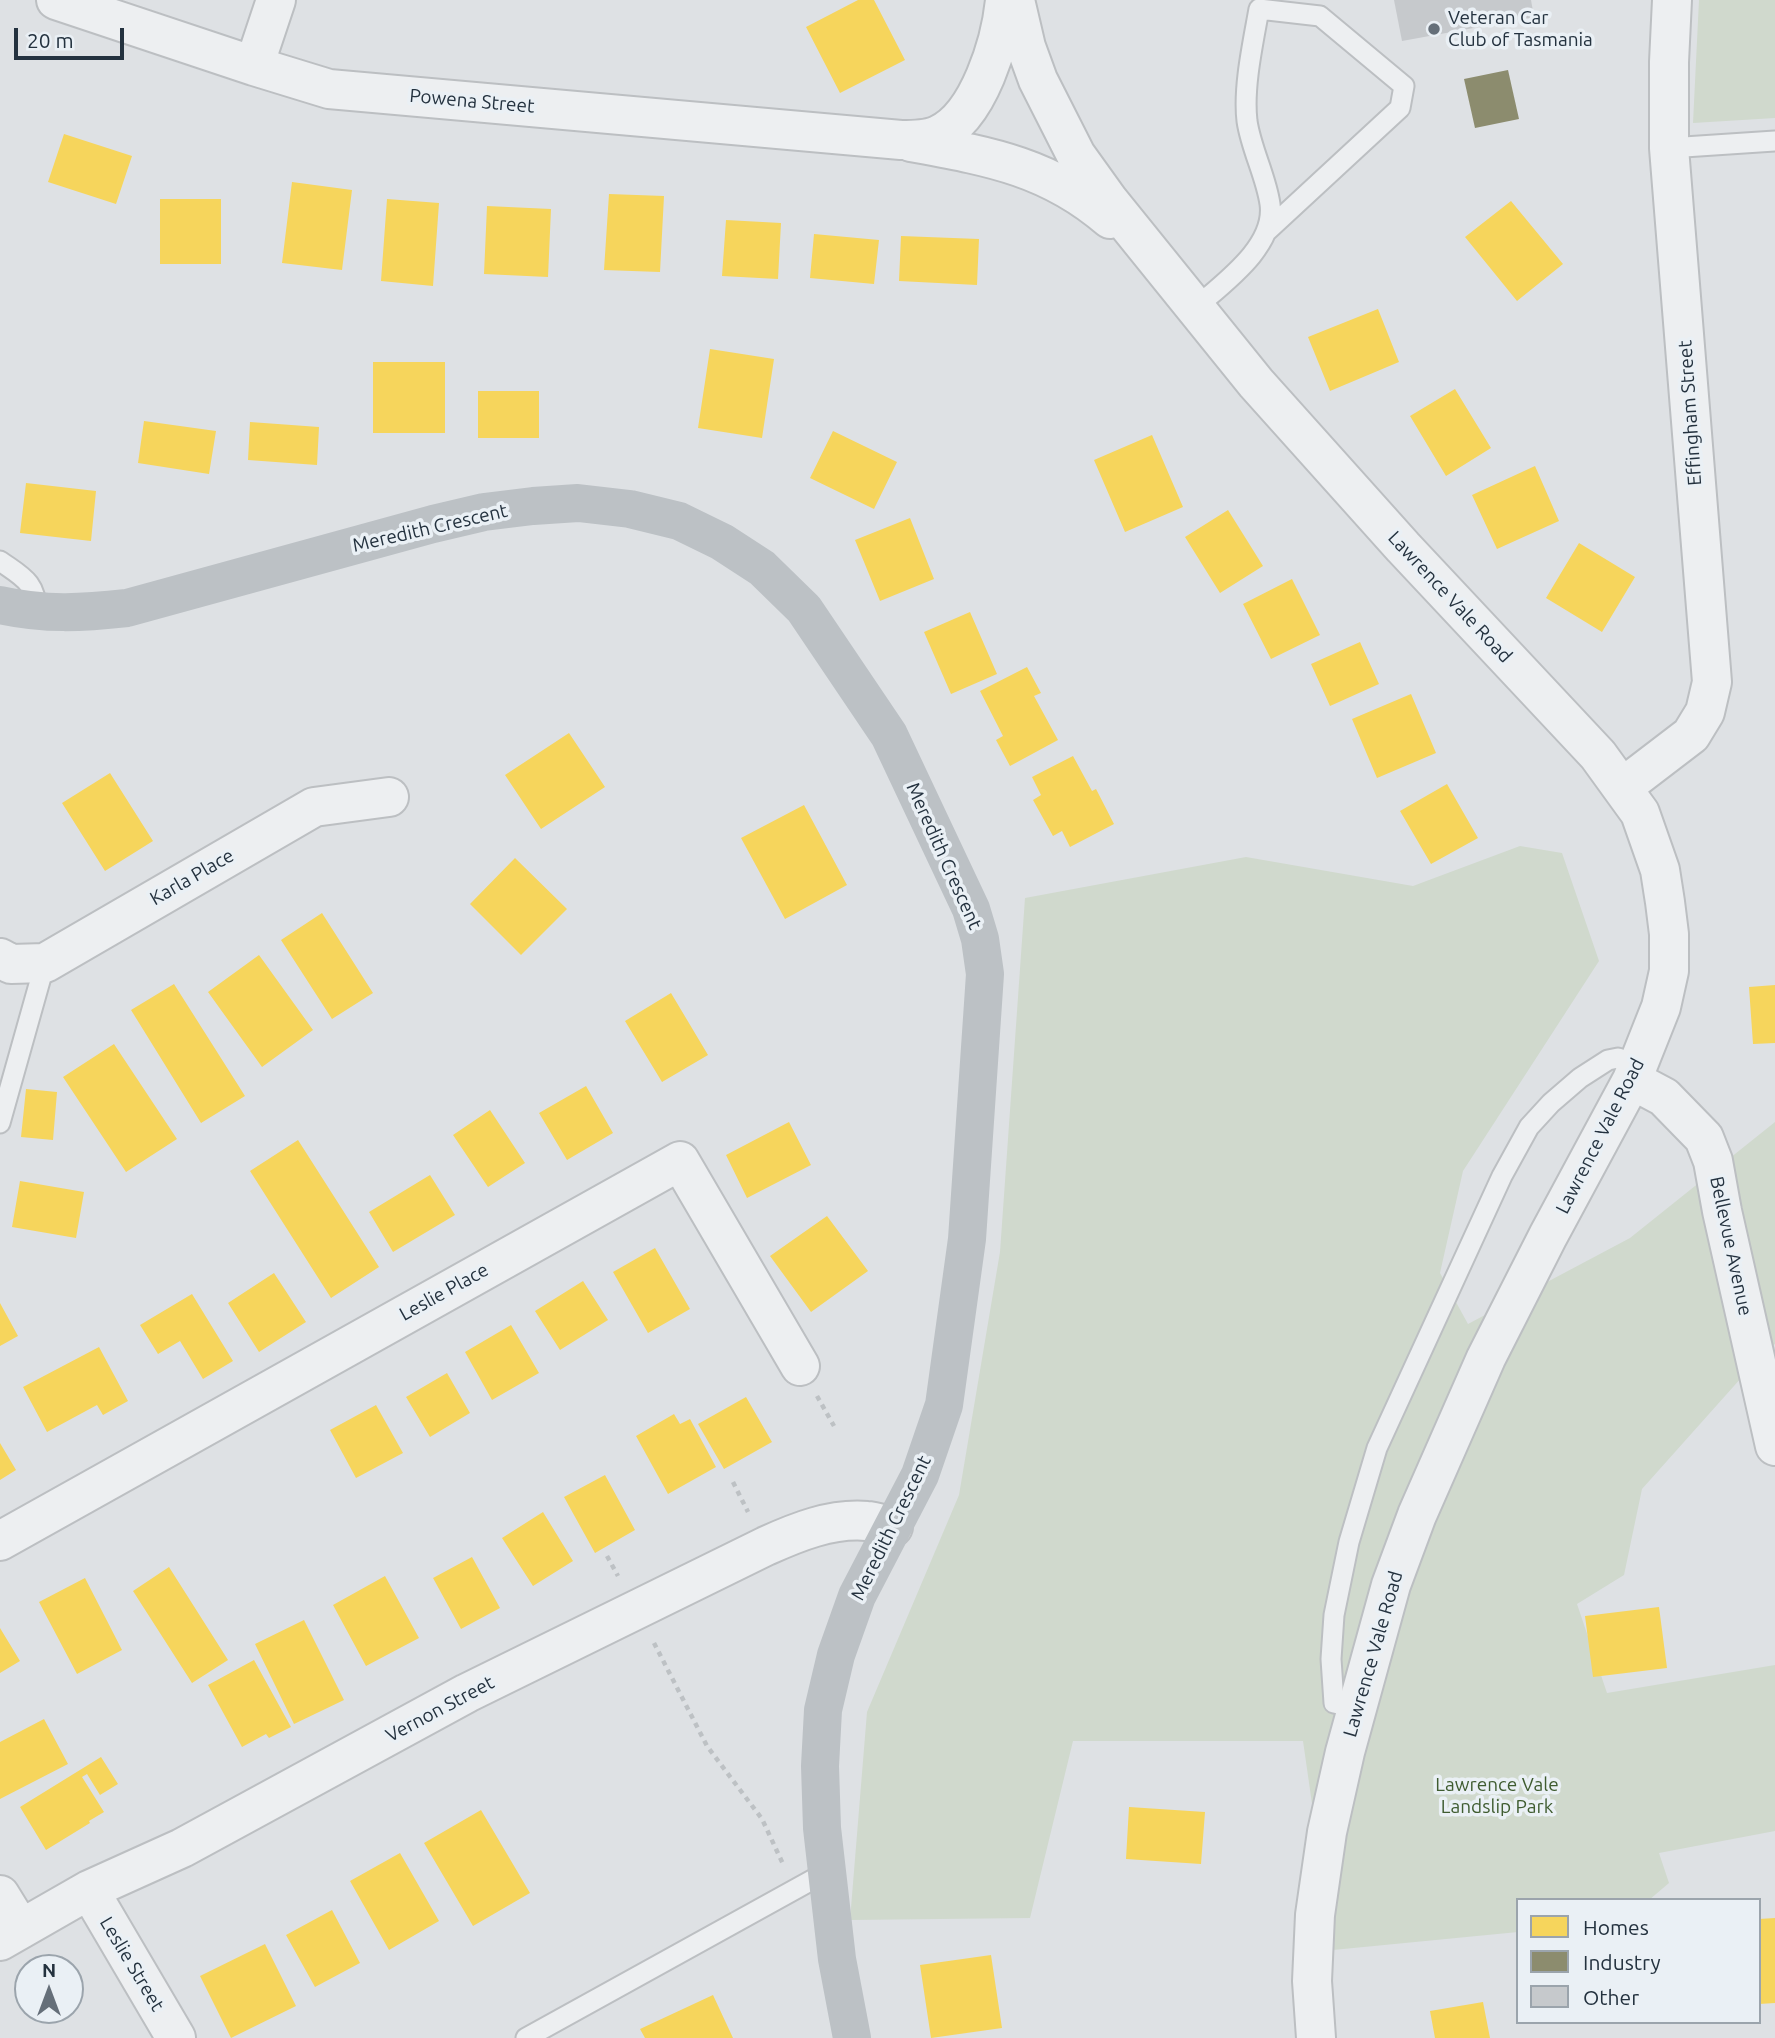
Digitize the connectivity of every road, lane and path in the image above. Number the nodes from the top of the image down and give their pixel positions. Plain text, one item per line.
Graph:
1 (56, 0) edge
2 (264, 0) edge
3 (276, 0) edge
4 (1005, 0) edge
5 (1015, 0) edge
6 (1672, 0) edge
7 (1256, 4) edge
8 (254, 66) junction
9 (901, 140) junction
10 (1775, 141) edge
11 (1670, 148) junction
12 (1267, 231) junction
13 (1148, 252) junction
14 (1194, 309) junction
15 (0, 561) edge
16 (18, 608) edge
17 (1623, 788) junction
18 (389, 797) dead end
19 (0, 958) edge
20 (44, 963) junction
21 (1635, 1073) junction
22 (0, 1123) edge
23 (800, 1366) dead end
24 (1775, 1446) edge
25 (893, 1527) junction
26 (0, 1541) edge
27 (607, 1556) dead end
28 (622, 1585) dead end
29 (654, 1644) dead end
30 (1357, 1707) junction
31 (788, 1875) dead end
32 (828, 1878) junction
33 (89, 1890) junction
34 (0, 1895) edge
35 (11, 1935) edge
36 (176, 2038) edge
37 (526, 2038) edge
38 (852, 2038) edge
39 (1316, 2038) edge

1 - 8 street, Powena Street
2 - 8 street
3 - 8 street
4 - 9 street, Powena Street
5 - 13 street, Lawrence Vale Road
6 - 11 street, Effingham Street
7 - 12 lane
7 - 12 lane
8 - 9 street, Powena Street
9 - 13 street, Powena Street
10 - 11 lane
11 - 17 street, Effingham Street
12 - 14 lane
13 - 14 street, Lawrence Vale Road
14 - 17 street, Lawrence Vale Road
15 - 16 lane
16 - 25 street, Meredith Crescent
17 - 21 street, Lawrence Vale Road
18 - 20 street, Karla Place
19 - 20 street, Karla Place
20 - 22 lane
21 - 24 street, Bellevue Avenue
21 - 30 street, Lawrence Vale Road
21 - 30 lane
23 - 26 street, Leslie Place
25 - 32 street, Meredith Crescent
25 - 33 street, Vernon Street
27 - 28 path
29 - 31 path
30 - 39 street, Lawrence Vale Road
32 - 37 lane
32 - 38 street, Meredith Crescent
33 - 35 street, Vernon Street
33 - 36 street, Leslie Street
34 - 35 street

